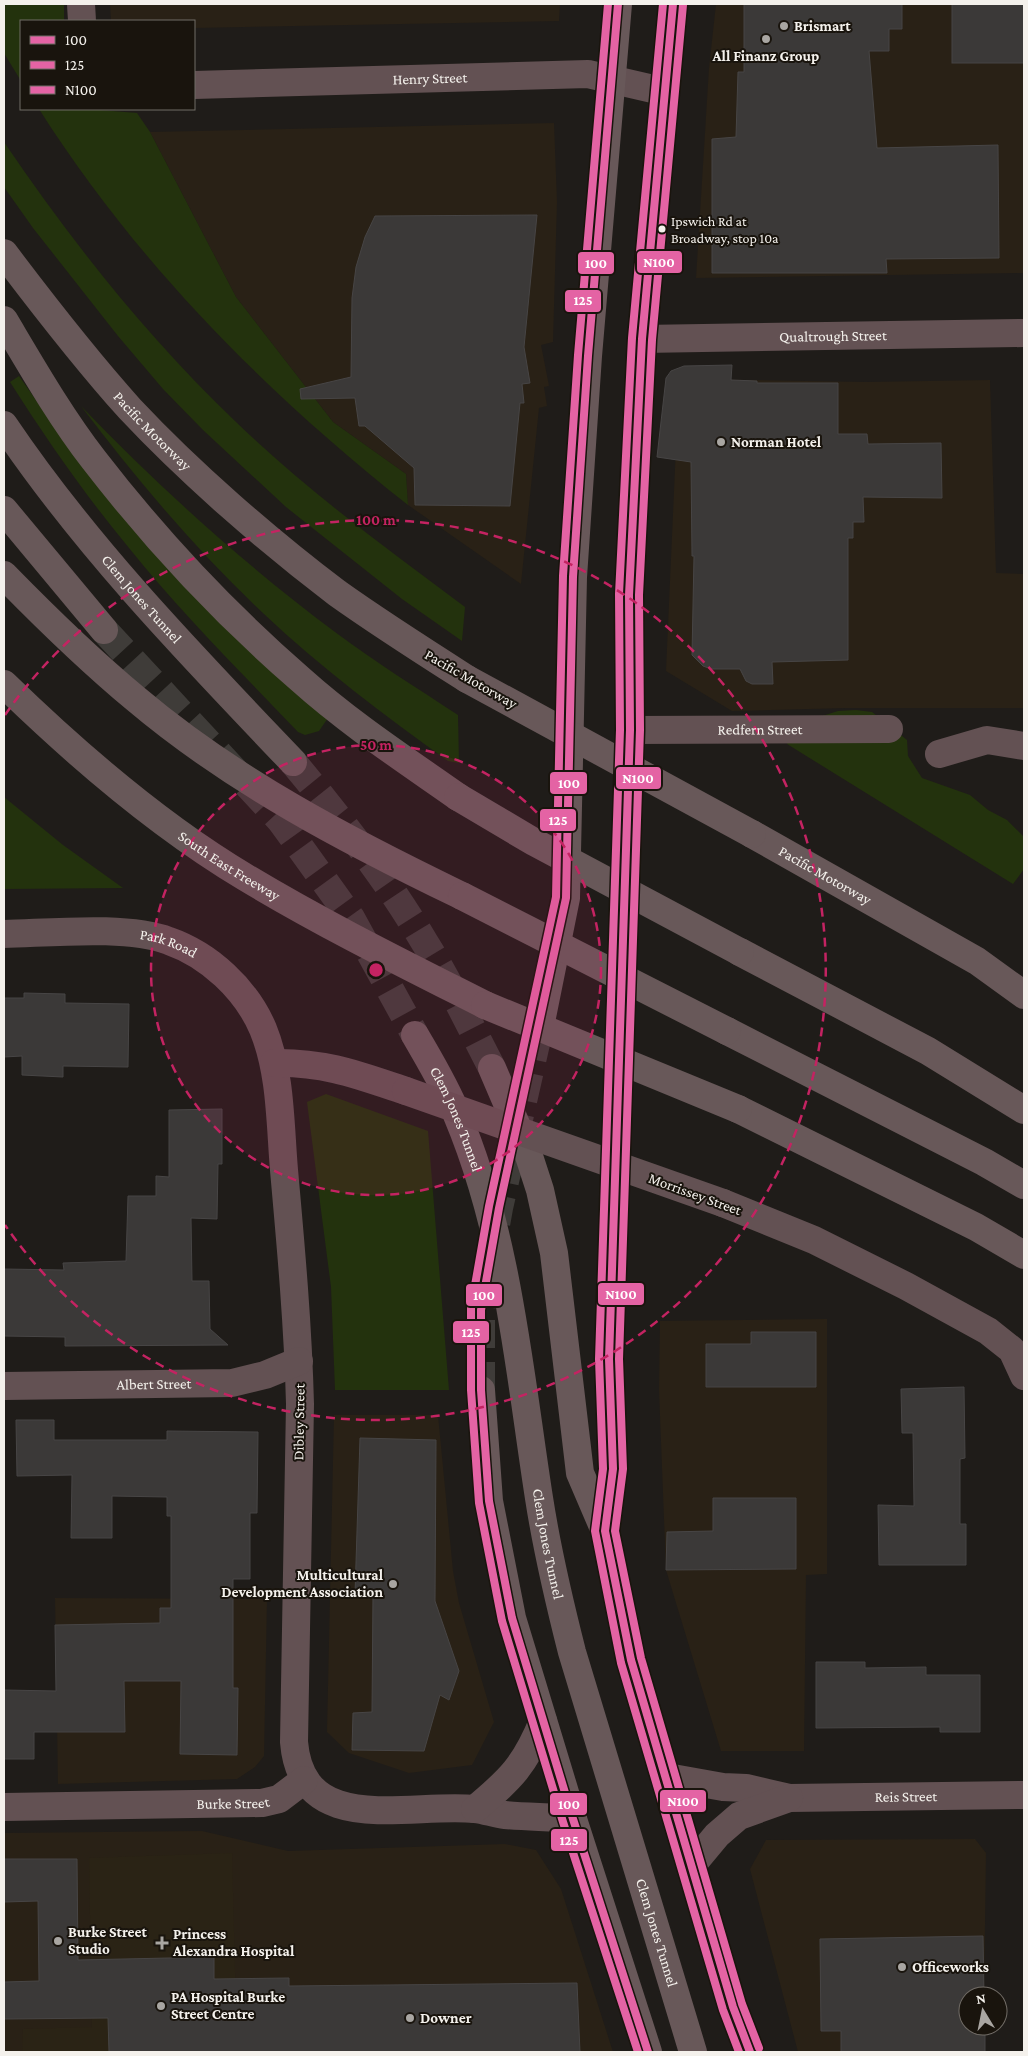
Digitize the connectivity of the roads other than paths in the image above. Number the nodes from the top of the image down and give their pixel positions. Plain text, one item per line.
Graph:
1 (81, 4) edge
2 (618, 4) edge
3 (673, 4) edge
4 (82, 20) edge
5 (613, 78) junction
6 (195, 85) edge
7 (666, 92) junction
8 (4, 253) edge
9 (4, 320) edge
10 (1024, 334) edge
11 (642, 339) junction
12 (4, 425) edge
13 (4, 510) edge
14 (4, 575) edge
15 (104, 630) tunnel mouth
16 (4, 684) edge
17 (889, 729) dead end
18 (630, 730) junction
19 (1024, 732) edge
20 (987, 740) junction
21 (1024, 746) edge
22 (940, 754) dead end
23 (293, 762) tunnel mouth
24 (4, 934) edge
25 (1024, 995) edge
26 (542, 1017) tunnel mouth
27 (415, 1035) tunnel mouth
28 (274, 1063) junction
29 (492, 1068) tunnel mouth
30 (1024, 1110) edge
31 (1024, 1185) edge
32 (1024, 1255) edge
33 (299, 1361) junction
34 (1024, 1376) edge
35 (4, 1386) edge
36 (481, 1390) tunnel mouth
37 (605, 1531) junction
38 (543, 1721) junction
39 (667, 1777) junction
40 (304, 1780) junction
41 (1024, 1795) edge
42 (789, 1798) junction
43 (4, 1807) edge
44 (475, 1809) junction
45 (573, 1819) junction
46 (692, 1865) junction
47 (648, 2052) edge
48 (693, 2052) edge
49 (750, 2052) edge

1 - 4 street
2 - 5 highway
3 - 7 highway
5 - 6 street, Henry Street
5 - 7 street, Henry Street
5 - 26 highway
7 - 11 highway
8 - 25 highway, Pacific Motorway, bridge
9 - 30 highway, bridge
10 - 11 street, Qualtrough Street
11 - 18 highway
12 - 23 highway, Clem Jones Tunnel
13 - 15 highway
14 - 31 highway, bridge
16 - 32 highway, South East Freeway, bridge
17 - 18 street, Redfern Street
18 - 37 highway
19 - 20 street
20 - 21 street
20 - 22 street
24 - 28 street, Park Road
27 - 48 highway, Clem Jones Tunnel
28 - 33 street, Dibley Street
28 - 34 street, Morrissey Street, bridge
29 - 37 highway
33 - 35 street, Albert Street
33 - 40 street, Dibley Street
36 - 38 highway
37 - 39 highway
38 - 44 street
38 - 45 highway
39 - 42 street, Reis Street
39 - 46 highway
40 - 43 street, Burke Street
40 - 44 street
41 - 42 street, Reis Street
42 - 46 street, Reis Street
44 - 45 street
45 - 47 highway
46 - 49 highway

